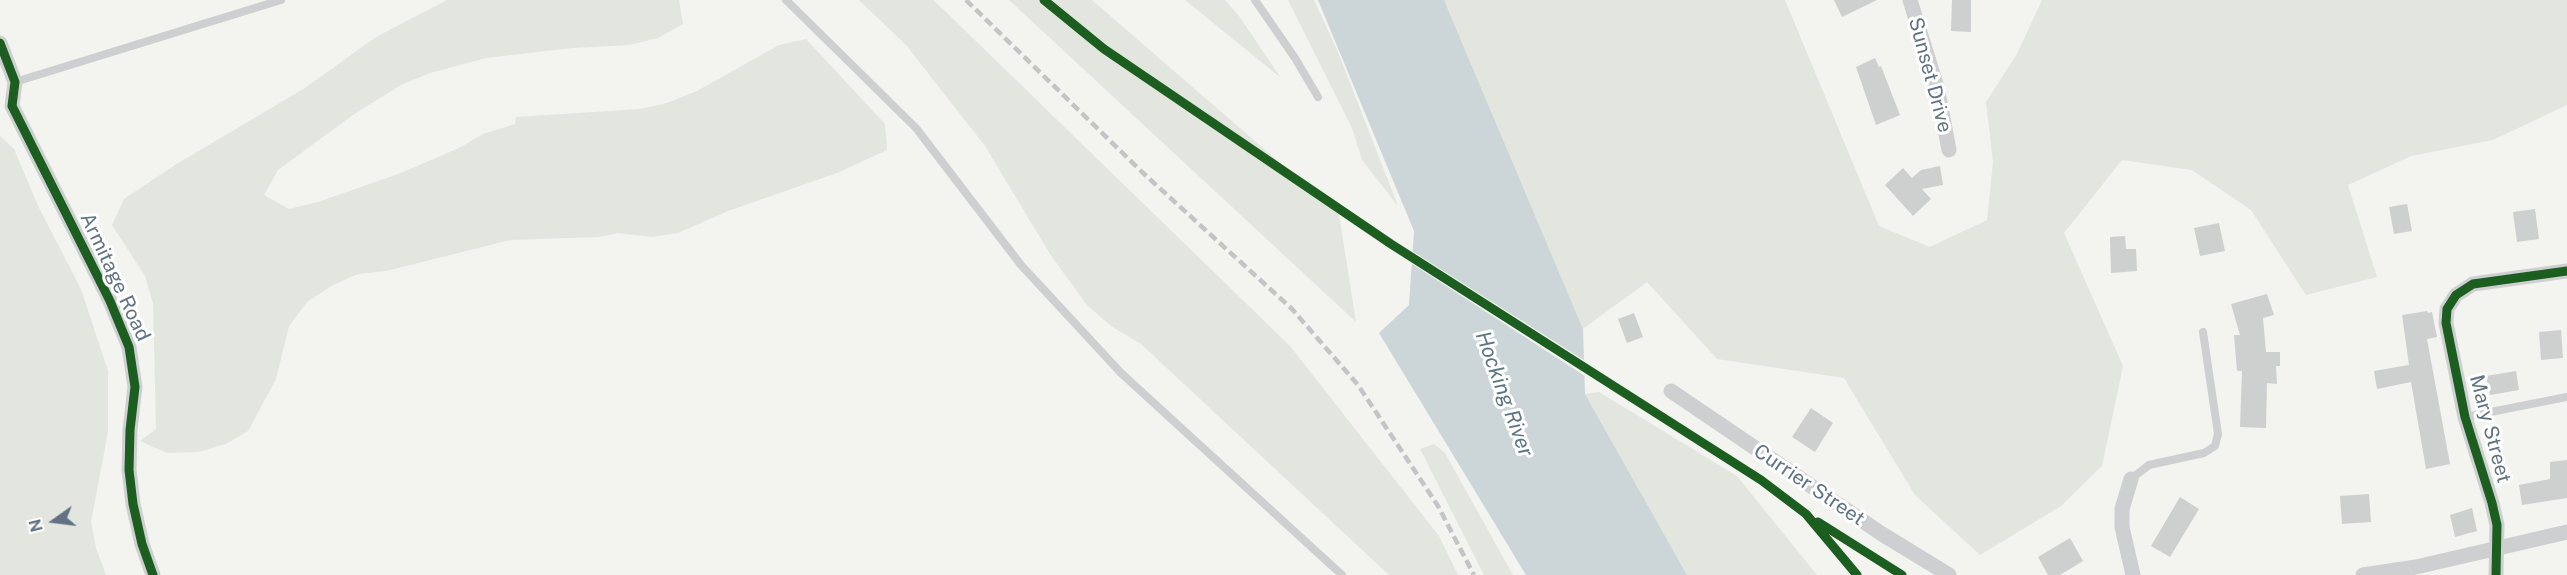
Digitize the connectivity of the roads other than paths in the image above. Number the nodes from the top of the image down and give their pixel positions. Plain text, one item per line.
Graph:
1 (281, 0) edge
2 (786, 0) edge
3 (1255, 0) edge
4 (1910, 0) edge
5 (0, 43) edge
6 (15, 82) junction
7 (1318, 97) dead end
8 (1949, 150) dead end
9 (2567, 271) edge
10 (2203, 332) dead end
11 (1671, 391) dead end
12 (2567, 397) edge
13 (2465, 417) junction
14 (2131, 479) joint
15 (2567, 532) edge
16 (2497, 549) junction
17 (153, 575) edge
18 (1342, 575) edge
19 (1949, 575) edge
20 (2133, 575) edge
21 (2363, 575) edge
22 (2496, 575) edge

1 - 6 lane
2 - 18 lane
3 - 7 lane
4 - 8 street, Sunset Drive
5 - 6 street, Armitage Road
6 - 17 street, Armitage Road
9 - 13 street, Mary Street
10 - 14 lane
11 - 19 street, Currier Street
12 - 13 lane
13 - 16 street, Mary Street
14 - 20 street
15 - 16 street
16 - 21 street
16 - 22 street, Mary Street

